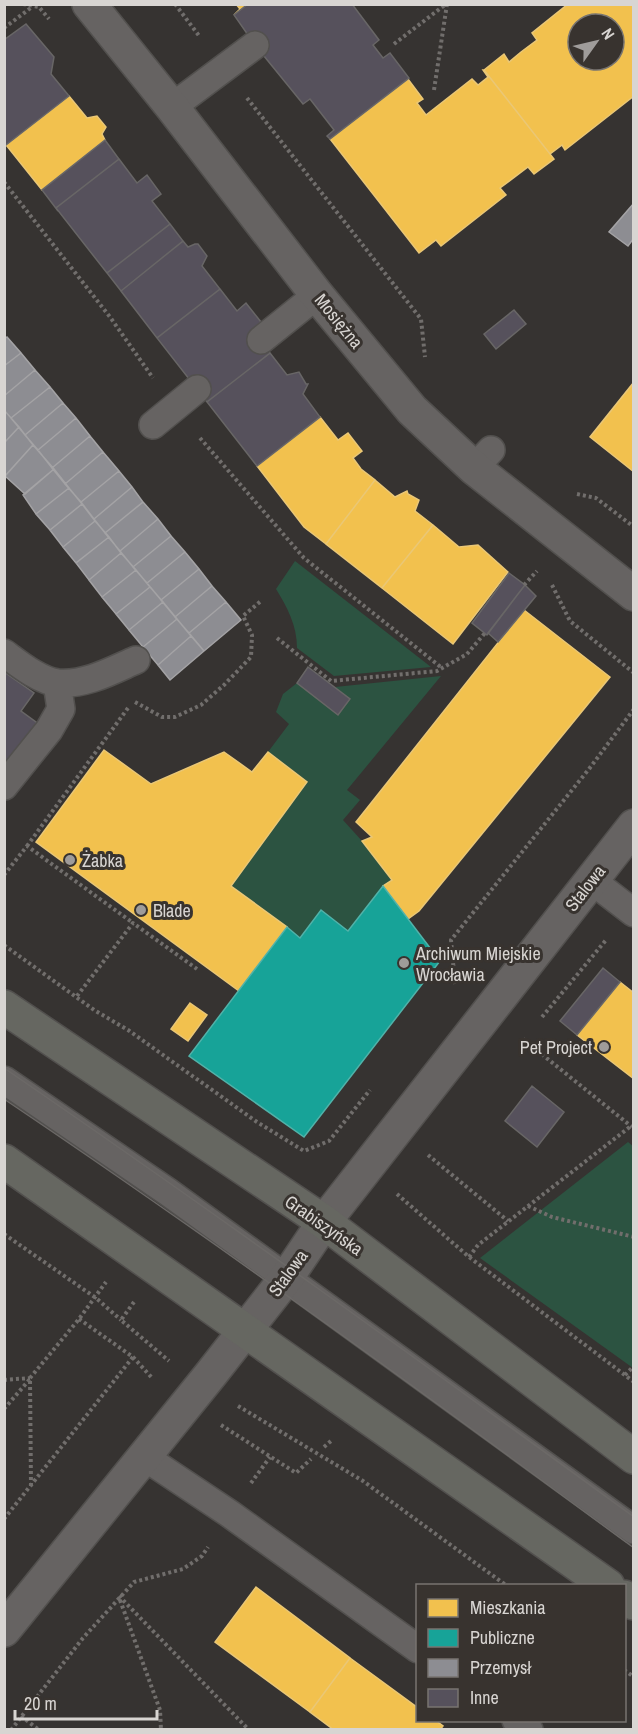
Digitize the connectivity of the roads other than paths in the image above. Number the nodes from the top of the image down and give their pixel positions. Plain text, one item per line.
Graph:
1 (89, 4) edge
2 (255, 45) dead end
3 (172, 107) junction
4 (317, 295) junction
5 (261, 340) dead end
6 (197, 389) dead end
7 (153, 425) dead end
8 (633, 594) edge
9 (4, 653) edge
10 (136, 660) dead end
11 (57, 683) junction
12 (4, 786) edge
13 (633, 826) edge
14 (591, 880) junction
15 (633, 914) edge
16 (4, 1006) edge
17 (4, 1080) edge
18 (4, 1161) edge
19 (324, 1222) junction
20 (287, 1277) junction
21 (244, 1330) junction
22 (143, 1456) junction
23 (633, 1457) edge
24 (633, 1530) edge
25 (605, 1584) edge
26 (4, 1630) edge
27 (416, 1648) edge

1 - 3 street, Mosiężna
2 - 3 lane
3 - 4 street, Mosiężna
4 - 5 lane
4 - 8 street, Mosiężna
6 - 7 lane
9 - 11 lane
10 - 11 lane
11 - 12 lane
13 - 14 street, Stalowa
14 - 15 lane
14 - 19 street, Stalowa
16 - 19 main road, Grabiszyńska
17 - 20 lane
18 - 21 main road
19 - 20 street, Stalowa
19 - 23 main road, Grabiszyńska
20 - 21 street, Stalowa
20 - 24 lane
21 - 22 street, Stalowa
21 - 25 main road
22 - 26 street, Stalowa
22 - 27 lane

